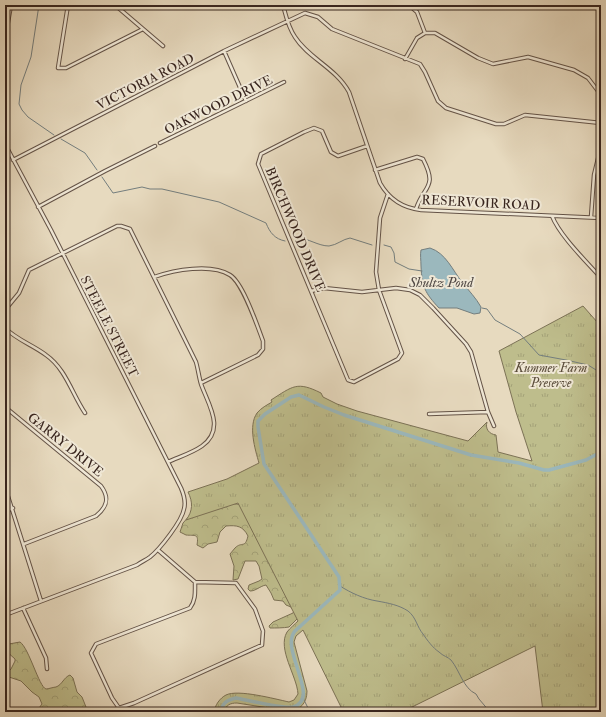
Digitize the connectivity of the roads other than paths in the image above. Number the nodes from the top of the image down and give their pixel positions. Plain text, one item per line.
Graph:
1 (11, 5) edge
2 (68, 5) edge
3 (115, 5) edge
4 (283, 5) edge
5 (409, 5) edge
6 (593, 5) edge
7 (601, 10) edge
8 (287, 21) junction
9 (143, 29) junction
10 (425, 33) junction
11 (5, 39) edge
12 (163, 46) dead end
13 (224, 51) junction
14 (405, 59) junction
15 (284, 82) dead end
16 (601, 95) edge
17 (246, 101) junction
18 (601, 123) edge
19 (160, 143) dead end
20 (5, 144) edge
21 (155, 146) dead end
22 (367, 146) junction
23 (601, 146) edge
24 (13, 160) junction
25 (375, 170) junction
26 (388, 194) junction
27 (38, 207) junction
28 (416, 209) junction
29 (552, 216) junction
30 (591, 217) junction
31 (601, 218) edge
32 (63, 254) junction
33 (154, 277) junction
34 (601, 278) edge
35 (379, 290) junction
36 (312, 291) junction
37 (5, 310) edge
38 (5, 328) edge
39 (201, 383) junction
40 (5, 407) edge
41 (488, 412) junction
42 (85, 413) dead end
43 (429, 414) dead end
44 (494, 426) dead end
45 (168, 462) junction
46 (5, 487) edge
47 (12, 508) junction
48 (5, 511) edge
49 (24, 544) junction
50 (158, 550) junction
51 (195, 582) junction
52 (41, 601) junction
53 (24, 608) junction
54 (5, 615) edge
55 (47, 669) dead end

1 - 11 street
2 - 9 street
3 - 9 street
4 - 8 street, RESERVOIR ROAD
5 - 10 street
6 - 7 street
8 - 13 street, VICTORIA ROAD
8 - 14 street, VICTORIA ROAD
8 - 22 street, RESERVOIR ROAD
9 - 12 street
10 - 14 street
10 - 16 street
13 - 17 street
13 - 24 street, VICTORIA ROAD
14 - 18 street, VICTORIA ROAD
15 - 17 street, OAKWOOD DRIVE
17 - 19 street, OAKWOOD DRIVE
20 - 24 street, STEELE STREET
21 - 27 street, OAKWOOD DRIVE
22 - 25 street, RESERVOIR ROAD
22 - 36 street, BIRCHWOOD DRIVE
23 - 30 street
24 - 27 street, STEELE STREET
25 - 26 street, RESERVOIR ROAD
25 - 28 street
26 - 28 street, RESERVOIR ROAD
26 - 35 street
27 - 32 street, STEELE STREET
28 - 29 street, RESERVOIR ROAD
29 - 30 street
29 - 34 street, RESERVOIR ROAD
30 - 31 street
32 - 33 street
32 - 37 street
32 - 45 street, STEELE STREET
33 - 39 street
33 - 39 street
35 - 36 street
35 - 36 street, BIRCHWOOD DRIVE
35 - 41 street
38 - 42 street
39 - 45 street
40 - 49 street, GARRY DRIVE
41 - 43 street
41 - 44 street
45 - 50 street, STEELE STREET
46 - 47 street
47 - 48 street
47 - 49 street
49 - 52 street
50 - 51 street
50 - 52 street
51 - 51 street
52 - 53 street
53 - 54 street
53 - 55 street

